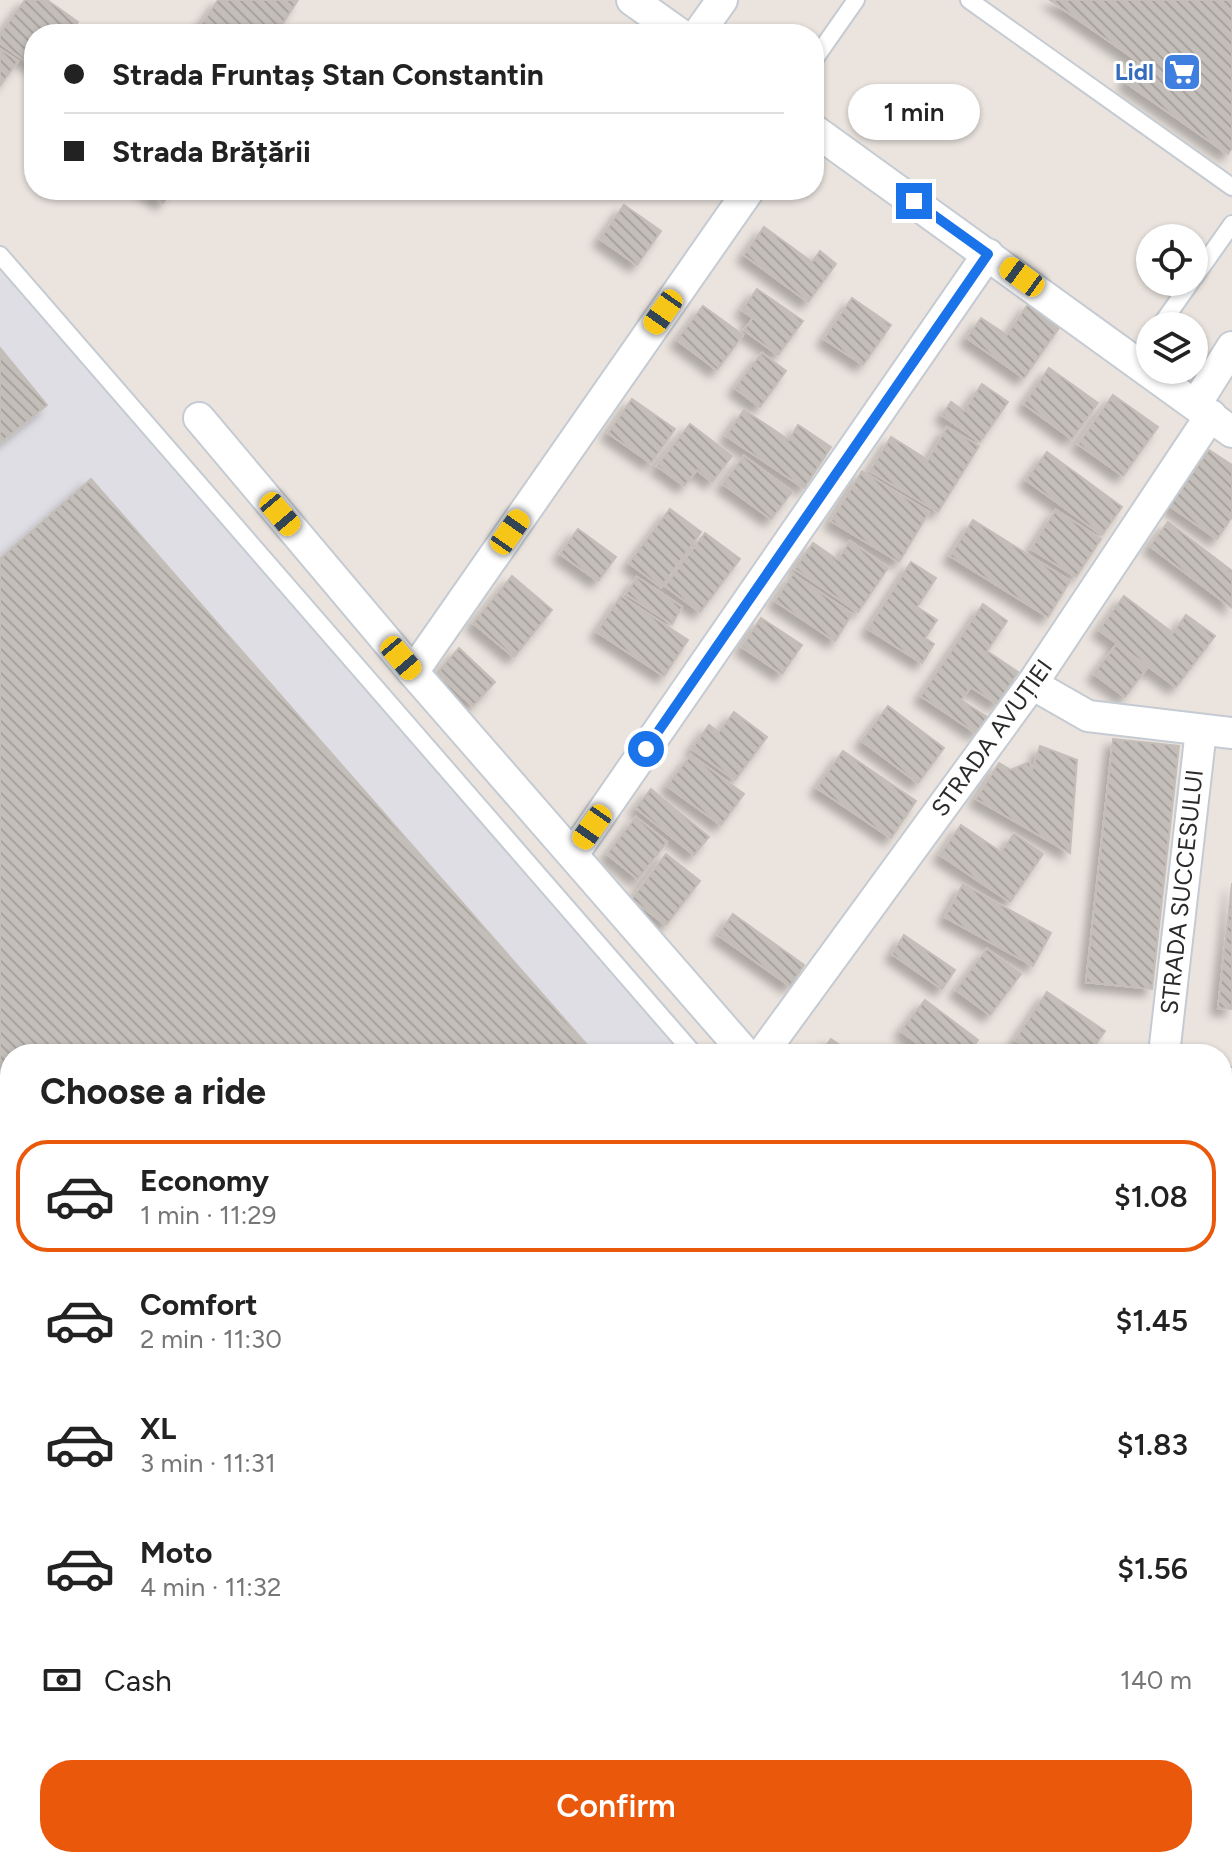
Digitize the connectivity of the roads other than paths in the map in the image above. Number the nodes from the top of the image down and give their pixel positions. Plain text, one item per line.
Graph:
1 (632, 0) edge
2 (722, 0) edge
3 (856, 0) edge
4 (969, 0) edge
5 (666, 24) edge
6 (705, 24) edge
7 (824, 46) edge
8 (824, 137) edge
9 (1232, 187) edge
10 (742, 200) edge
11 (1232, 224) edge
12 (988, 254) junction
13 (0, 255) edge
14 (1208, 258) edge
15 (1136, 347) edge
16 (1232, 347) edge
17 (1178, 384) edge
18 (1213, 417) edge
19 (199, 418) dead end
20 (413, 672) junction
21 (1032, 684) junction
22 (1201, 730) junction
23 (1232, 733) edge
24 (574, 853) junction
25 (685, 1044) edge
26 (737, 1044) edge
27 (769, 1044) edge
28 (1165, 1044) edge

1 - 5 street
2 - 6 street
3 - 7 lane
4 - 9 lane
8 - 12 street
10 - 20 street
11 - 14 lane
12 - 15 street
12 - 24 street
13 - 25 lane
16 - 18 street, STRADA AVUȚIEI
17 - 18 street
18 - 21 street, STRADA AVUȚIEI
19 - 20 street
20 - 24 street
21 - 22 street
21 - 27 street, STRADA AVUȚIEI
22 - 23 street
22 - 28 street, STRADA SUCCESULUI
24 - 26 street

